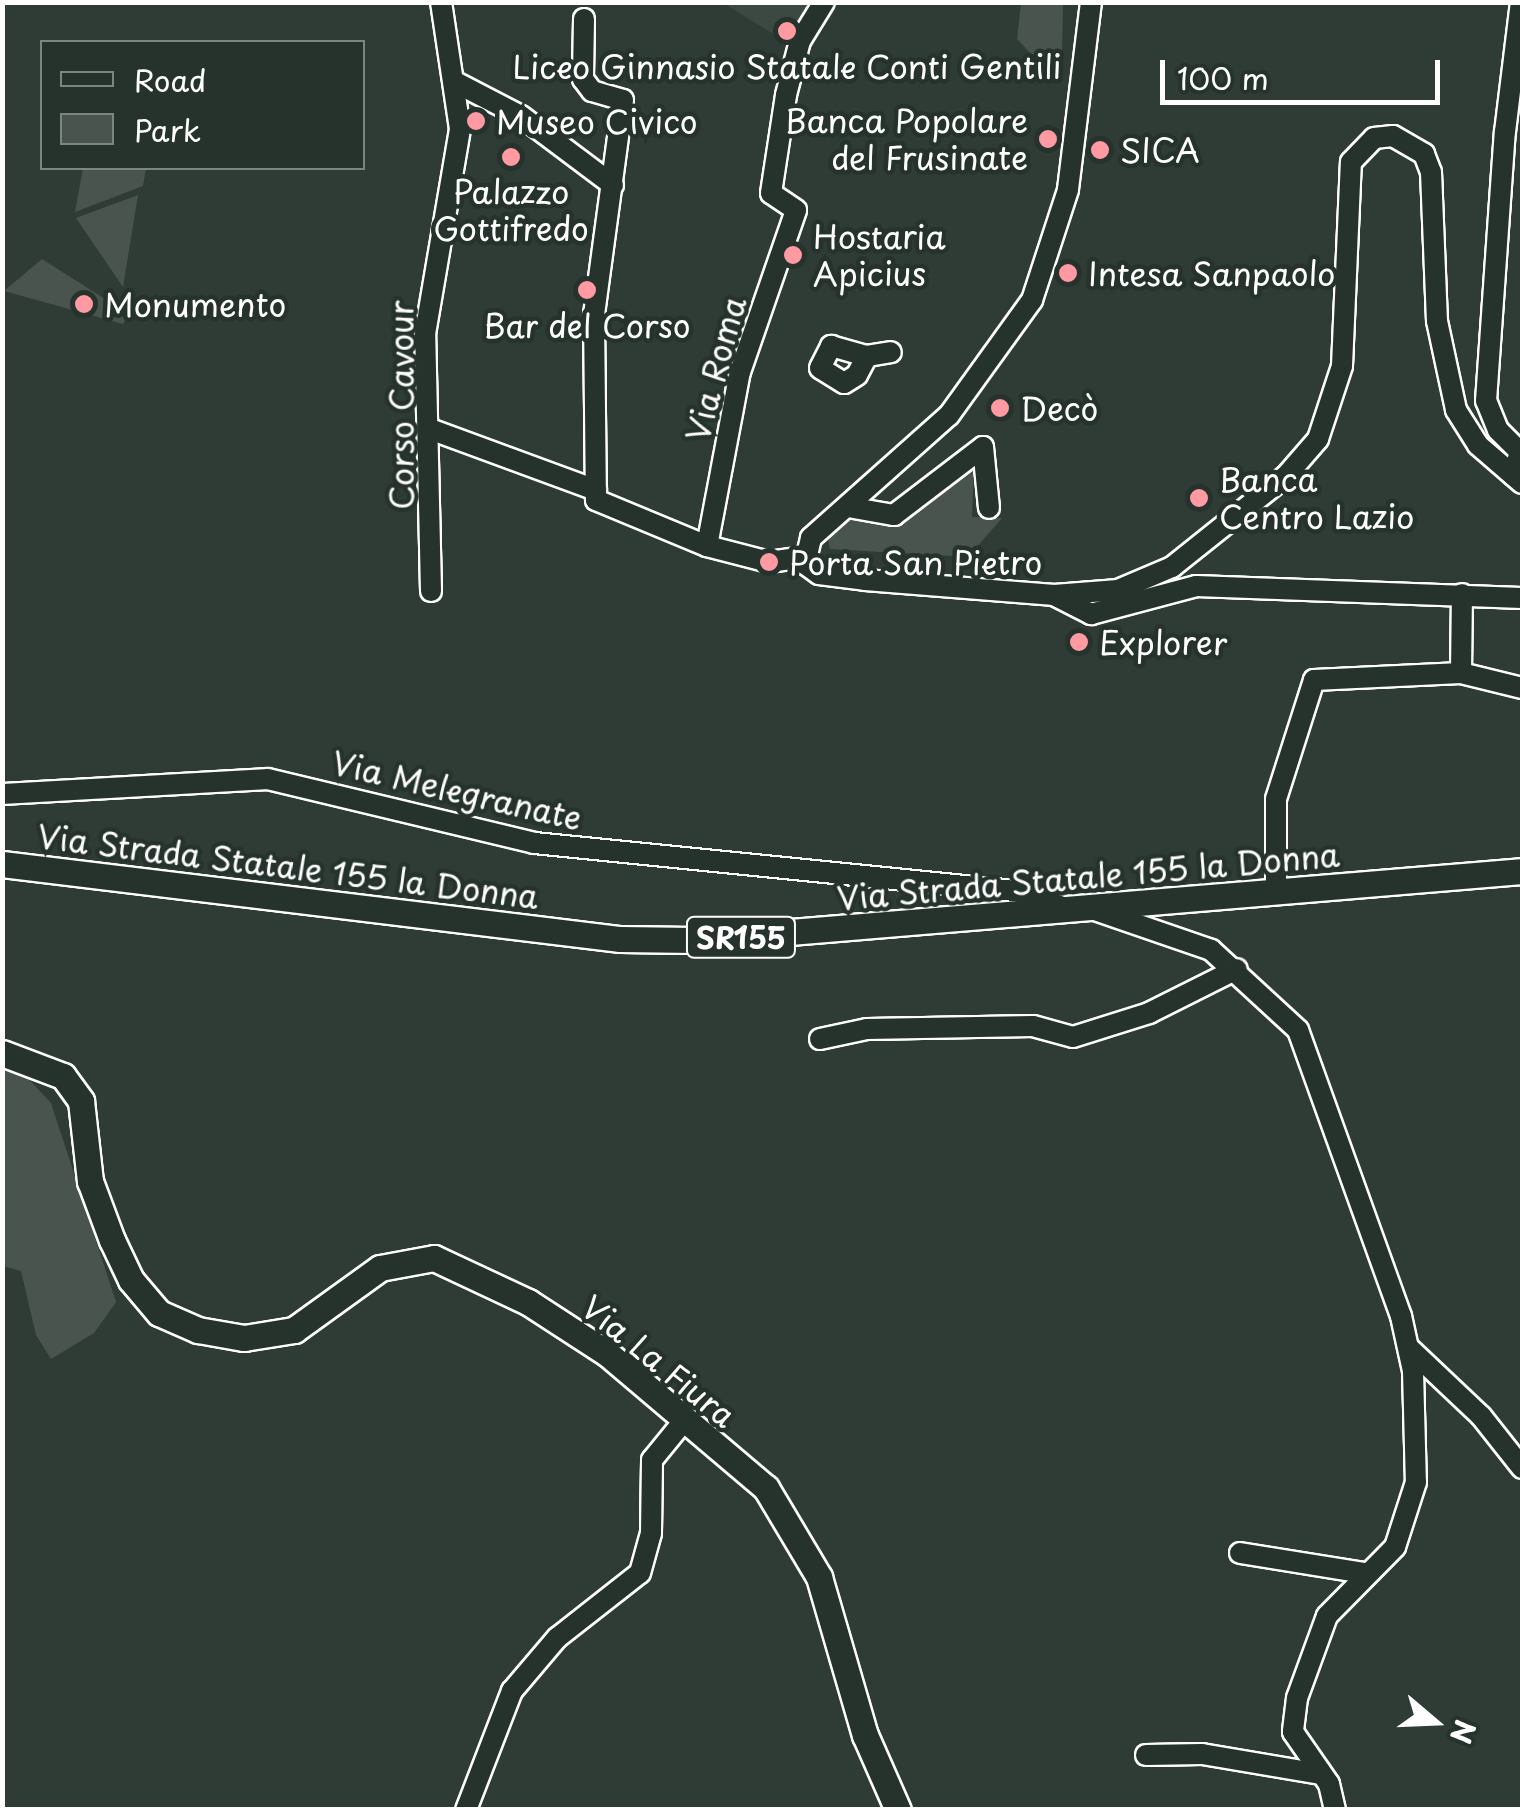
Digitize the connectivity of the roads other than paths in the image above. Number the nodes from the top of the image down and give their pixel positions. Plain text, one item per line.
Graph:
1 (441, 2) edge
2 (824, 2) edge
3 (1092, 2) edge
4 (1521, 2) edge
5 (584, 19) dead end
6 (461, 86) junction
7 (613, 185) junction
8 (891, 352) dead end
9 (867, 356) dead end
10 (430, 429) junction
11 (1518, 479) edge
12 (596, 490) junction
13 (848, 507) junction
14 (989, 508) dead end
15 (707, 546) junction
16 (803, 557) junction
17 (430, 590) dead end
18 (1462, 594) junction
19 (1054, 595) junction
20 (1522, 598) edge
21 (1462, 673) junction
22 (1522, 688) edge
23 (2, 794) edge
24 (2, 864) edge
25 (1522, 871) edge
26 (1483, 876) junction
27 (1522, 880) edge
28 (1276, 894) junction
29 (1085, 911) junction
30 (1237, 969) junction
31 (820, 1039) dead end
32 (2, 1053) edge
33 (1408, 1348) junction
34 (683, 1422) junction
35 (1522, 1468) edge
36 (1240, 1553) dead end
37 (1363, 1574) junction
38 (1146, 1755) dead end
39 (1320, 1774) junction
40 (466, 1810) edge
41 (898, 1810) edge
42 (1335, 1810) edge

1 - 6 street, Corso Cavour
2 - 15 street, Via Roma
3 - 13 street
4 - 11 street
5 - 7 street
6 - 7 street
6 - 10 street, Corso Cavour
7 - 12 street
8 - 9 street
10 - 12 street
10 - 17 street, Corso Cavour
11 - 19 street
12 - 15 street
13 - 14 street
13 - 16 street
15 - 16 street
16 - 19 street
18 - 19 street
18 - 20 street
18 - 21 street
21 - 22 street
21 - 28 street
23 - 29 street, Via Melegranate
24 - 29 main road, Via Strada Statale 155 la Donna / SR155
25 - 26 main road, Via Strada Statale 155 la Donna / SR155
26 - 27 main road
26 - 28 main road, Via Strada Statale 155 la Donna / SR155
28 - 29 main road, Via Strada Statale 155 la Donna / SR155
29 - 30 street, Via Melegranate
30 - 31 street
30 - 33 street, Via Melegranate
32 - 34 main road, Via La Fiura
33 - 35 street
33 - 37 street
34 - 40 street
34 - 41 main road, Via La Fiura
36 - 37 street
37 - 39 street
38 - 39 street
39 - 42 street

